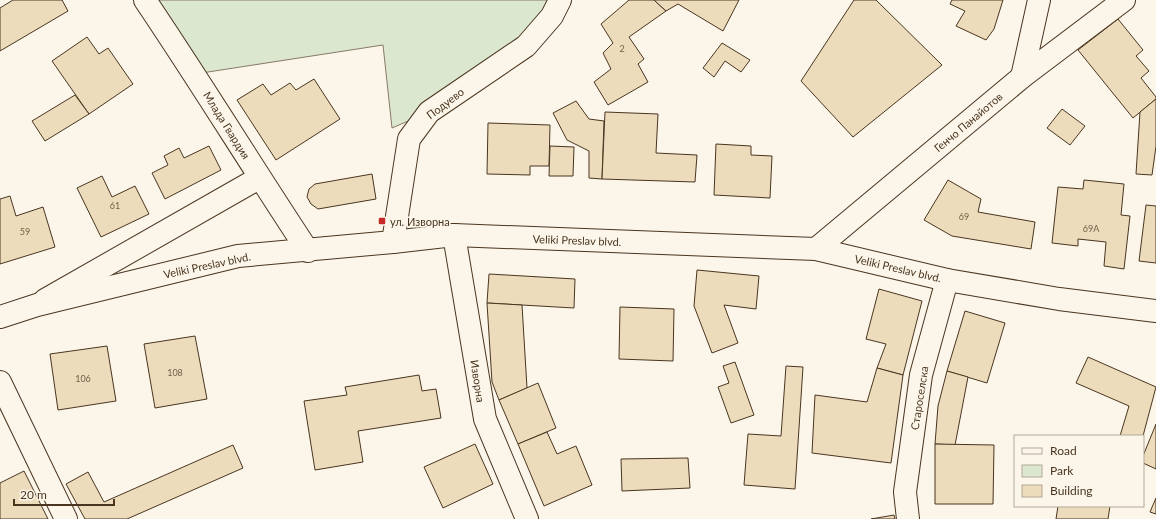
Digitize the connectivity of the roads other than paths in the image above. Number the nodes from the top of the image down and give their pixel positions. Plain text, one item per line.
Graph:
1 (145, 0) edge
2 (560, 0) edge
3 (1039, 0) edge
4 (1124, 0) edge
5 (1022, 77) junction
6 (259, 178) junction
7 (454, 235) junction
8 (393, 242) junction
9 (816, 249) junction
10 (308, 251) junction
11 (947, 280) junction
12 (37, 305) junction
13 (1156, 311) edge
14 (0, 317) edge
15 (0, 382) edge
16 (66, 519) edge
17 (528, 519) edge
18 (908, 519) edge

1 - 6 street, Млада Гвардия
2 - 8 street, Подуево
3 - 5 street
4 - 5 street, Генчо Панайотов
5 - 9 street, Генчо Панайотов
6 - 10 street, Млада Гвардия
6 - 12 street
7 - 8 street, Veliki Preslav blvd.
7 - 9 street, Veliki Preslav blvd.
7 - 17 street, Изворна
8 - 10 street, Veliki Preslav blvd.
9 - 11 street, Veliki Preslav blvd.
10 - 12 street, Veliki Preslav blvd.
11 - 13 street, Veliki Preslav blvd.
11 - 18 street, Староселска
12 - 14 street, Veliki Preslav blvd.
15 - 16 street

